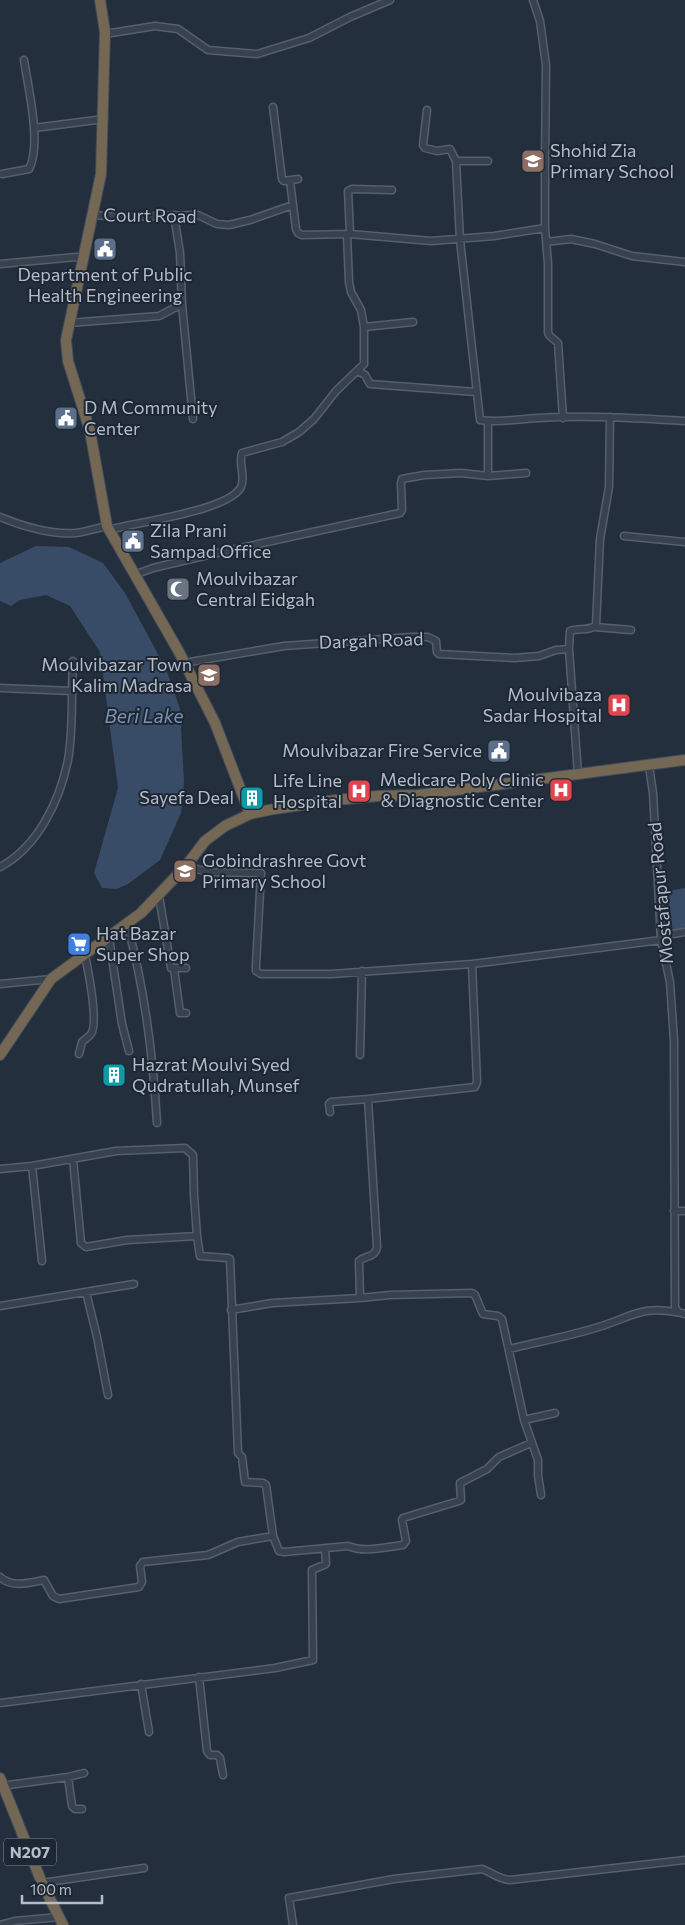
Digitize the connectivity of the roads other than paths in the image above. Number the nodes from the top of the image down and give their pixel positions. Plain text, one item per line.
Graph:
1 (100, 0) edge
2 (390, 0) edge
3 (533, 0) edge
4 (105, 34) junction
5 (24, 60) dead end
6 (272, 107) dead end
7 (427, 110) dead end
8 (104, 119) junction
9 (34, 128) junction
10 (456, 161) junction
11 (488, 161) dead end
12 (2, 174) dead end
13 (298, 179) dead end
14 (290, 181) junction
15 (392, 190) dead end
16 (293, 205) junction
17 (92, 215) junction
18 (174, 215) junction
19 (545, 228) junction
20 (348, 234) junction
21 (460, 240) junction
22 (546, 242) junction
23 (83, 258) junction
24 (685, 262) edge
25 (0, 264) edge
26 (182, 304) junction
27 (413, 322) dead end
28 (69, 323) junction
29 (364, 328) junction
30 (358, 371) junction
31 (476, 392) junction
32 (610, 417) junction
33 (563, 418) junction
34 (193, 419) dead end
35 (488, 421) junction
36 (685, 421) edge
37 (526, 473) dead end
38 (488, 476) junction
39 (0, 517) edge
40 (108, 528) junction
41 (624, 536) dead end
42 (685, 542) edge
43 (134, 575) junction
44 (595, 627) junction
45 (631, 630) dead end
46 (569, 649) junction
47 (73, 661) dead end
48 (184, 662) junction
49 (0, 688) edge
50 (72, 690) junction
51 (685, 760) edge
52 (648, 766) junction
53 (578, 774) junction
54 (250, 814) junction
55 (186, 866) junction
56 (0, 867) edge
57 (158, 896) junction
58 (127, 924) junction
59 (685, 932) edge
60 (109, 938) junction
61 (661, 938) junction
62 (85, 955) junction
63 (472, 964) junction
64 (186, 968) dead end
65 (174, 969) junction
66 (362, 972) junction
67 (51, 979) junction
68 (0, 984) edge
69 (186, 1013) dead end
70 (129, 1051) dead end
71 (79, 1054) dead end
72 (0, 1055) edge
73 (360, 1055) dead end
74 (368, 1099) junction
75 (330, 1112) dead end
76 (157, 1123) dead end
77 (73, 1159) junction
78 (32, 1166) junction
79 (0, 1169) edge
80 (674, 1211) junction
81 (685, 1211) edge
82 (197, 1236) junction
83 (42, 1261) dead end
84 (134, 1284) dead end
85 (86, 1292) junction
86 (360, 1298) junction
87 (0, 1306) edge
88 (231, 1310) junction
89 (682, 1313) edge
90 (509, 1349) junction
91 (108, 1395) dead end
92 (555, 1413) dead end
93 (524, 1420) junction
94 (531, 1443) junction
95 (541, 1495) dead end
96 (273, 1536) junction
97 (325, 1548) junction
98 (0, 1577) edge
99 (199, 1677) junction
100 (141, 1684) junction
101 (0, 1703) edge
102 (149, 1732) dead end
103 (84, 1773) dead end
104 (223, 1775) dead end
105 (68, 1777) junction
106 (1, 1783) edge
107 (82, 1809) dead end
108 (685, 1860) edge
109 (144, 1868) dead end
110 (42, 1883) junction
111 (61, 1921) edge
112 (0, 1925) edge
113 (293, 1925) edge

1 - 4 highway
2 - 4 street
3 - 19 street
4 - 8 highway
5 - 9 street
6 - 14 street
7 - 10 street
8 - 9 street
8 - 17 highway
9 - 12 street
10 - 11 street
10 - 21 street
13 - 14 street
14 - 16 street
15 - 20 street
16 - 18 street, Court Road
16 - 20 street
17 - 18 street, Court Road
17 - 23 highway
18 - 26 street
19 - 21 street
19 - 22 street
20 - 21 street
20 - 29 street
21 - 31 street
22 - 24 street
22 - 33 street
23 - 25 street
23 - 28 highway
26 - 28 street
26 - 34 street
27 - 29 street
28 - 40 highway
29 - 30 street
30 - 31 street
30 - 40 street
31 - 35 street
32 - 33 street
32 - 36 street
32 - 44 street
33 - 35 street
35 - 38 street
37 - 38 street
38 - 43 street
39 - 40 street
40 - 43 highway
41 - 42 street
43 - 48 highway
44 - 45 street
44 - 46 street
46 - 48 street, Dargah Road
46 - 53 street
47 - 50 street
48 - 54 highway
49 - 50 street
50 - 56 street
51 - 52 highway
52 - 53 highway
52 - 61 street, Mostafapur Road
53 - 54 highway
54 - 55 highway
55 - 57 highway
55 - 66 street
57 - 58 highway
57 - 65 street
58 - 60 highway
58 - 76 street
59 - 61 street
60 - 62 highway
60 - 70 street
61 - 63 street
61 - 80 street, Mostafapur Road
62 - 67 highway
62 - 71 street
63 - 66 street
63 - 74 street
64 - 65 street
65 - 69 street
66 - 73 street
67 - 68 street
67 - 72 highway
74 - 75 street
74 - 86 street
77 - 78 street
77 - 82 street
77 - 82 street
78 - 79 street
78 - 83 street
80 - 81 street
80 - 89 street, Mostafapur Road
82 - 88 street
84 - 85 street
85 - 87 street
85 - 91 street
86 - 88 street
86 - 90 street
88 - 96 street
89 - 90 street
90 - 93 street
92 - 93 street
93 - 94 street
94 - 95 street
94 - 97 street
96 - 97 street
96 - 98 street
97 - 99 street
99 - 100 street
99 - 104 street
100 - 101 street
100 - 102 street
103 - 105 street
105 - 106 street
105 - 107 street
106 - 110 highway, N207
108 - 113 street
109 - 110 street
110 - 111 highway, N207
111 - 112 street

